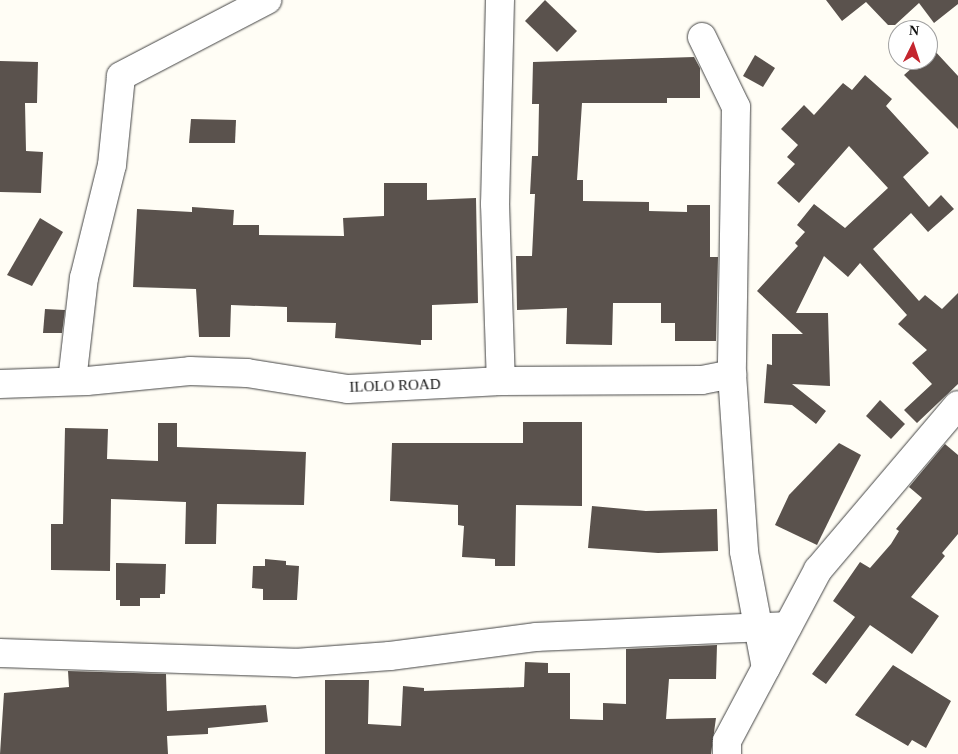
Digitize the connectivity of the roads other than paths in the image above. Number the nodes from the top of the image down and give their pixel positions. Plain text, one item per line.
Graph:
1 (267, 0) edge
2 (500, 0) edge
3 (702, 37) dead end
4 (732, 374) junction
5 (72, 381) junction
6 (501, 381) junction
7 (0, 384) edge
8 (958, 405) edge
9 (788, 626) junction
10 (758, 627) junction
11 (0, 654) edge
12 (766, 668) junction
13 (727, 754) edge

1 - 5 street
2 - 6 street
3 - 4 street
4 - 6 street, ILOLO ROAD
4 - 10 street
5 - 6 street, ILOLO ROAD
5 - 7 street, ILOLO ROAD
8 - 9 street
9 - 10 street
9 - 12 street
10 - 11 street
10 - 12 street
12 - 13 street

